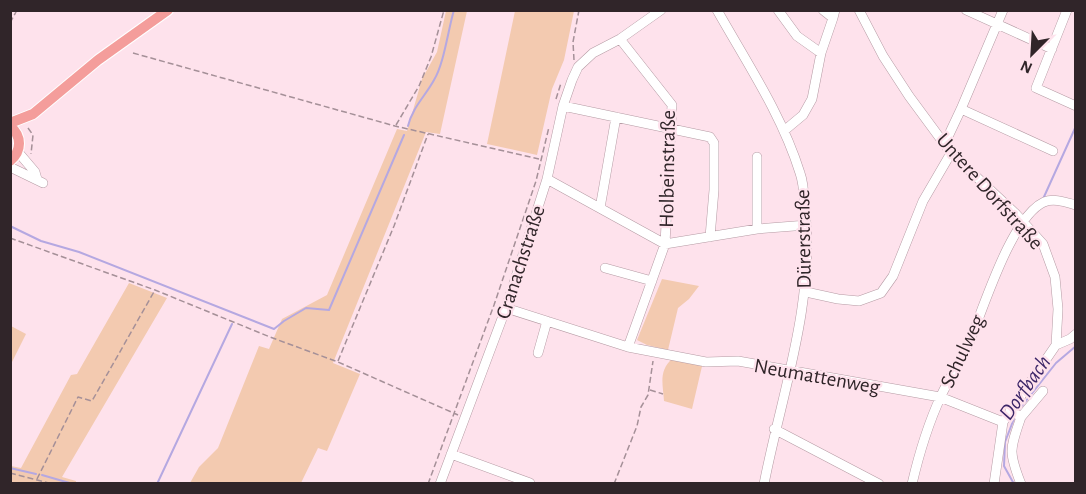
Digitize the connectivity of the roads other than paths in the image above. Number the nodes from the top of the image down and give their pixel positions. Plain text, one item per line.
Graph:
1 (168, 10) edge
2 (661, 10) edge
3 (717, 10) edge
4 (777, 10) edge
5 (824, 10) edge
6 (859, 10) edge
7 (966, 10) edge
8 (1003, 10) edge
9 (1067, 10) edge
10 (834, 14) edge
11 (997, 24) junction
12 (620, 39) junction
13 (1052, 49) junction
14 (821, 53) junction
15 (559, 103) junction
16 (1076, 106) edge
17 (962, 109) junction
18 (33, 114) junction
19 (616, 117) junction
20 (10, 124) edge
21 (671, 127) junction
22 (785, 130) junction
23 (19, 140) junction
24 (945, 143) junction
25 (1053, 151) dead end
26 (951, 153) junction
27 (14, 157) edge
28 (757, 158) dead end
29 (10, 167) edge
30 (547, 179) junction
31 (1076, 205) edge
32 (600, 208) junction
33 (1023, 222) junction
34 (807, 225) junction
35 (758, 229) junction
36 (710, 237) junction
37 (665, 244) junction
38 (605, 268) dead end
39 (652, 281) junction
40 (806, 292) junction
41 (506, 308) junction
42 (547, 321) junction
43 (1076, 334) edge
44 (1056, 345) junction
45 (628, 347) junction
46 (538, 353) dead end
47 (790, 371) junction
48 (1043, 391) dead end
49 (940, 397) junction
50 (1016, 413) junction
51 (1003, 422) junction
52 (774, 429) junction
53 (451, 454) junction
54 (1020, 481) edge
55 (440, 483) edge
56 (530, 483) edge
57 (764, 483) edge
58 (879, 483) edge
59 (912, 483) edge
60 (994, 483) edge

1 - 18 main road
2 - 12 street
3 - 22 street, Dürerstraße
4 - 14 street
5 - 10 street
6 - 24 street, Untere Dorfstraße
7 - 11 street
8 - 11 street
9 - 13 street
10 - 14 street
11 - 13 street
11 - 17 street
12 - 15 street, Cranachstraße
12 - 21 street, Holbeinstraße
13 - 16 street
14 - 22 street
15 - 19 street
15 - 30 street, Cranachstraße
17 - 24 street
17 - 25 street
18 - 20 main road
18 - 23 main road
19 - 21 street
19 - 32 street
20 - 23 main road
21 - 36 street
21 - 37 street, Holbeinstraße
22 - 34 street, Dürerstraße
23 - 27 main road
24 - 26 street, Untere Dorfstraße
26 - 33 street, Untere Dorfstraße
26 - 40 street
27 - 29 street
28 - 35 street
30 - 32 street
30 - 41 street, Cranachstraße
31 - 33 street, Schulweg
32 - 37 street
33 - 44 street, Untere Dorfstraße
33 - 49 street, Schulweg
34 - 35 street
34 - 40 street, Dürerstraße
35 - 36 street
36 - 37 street
37 - 39 street, Holbeinstraße
38 - 39 street
39 - 45 street, Holbeinstraße
40 - 47 street, Dürerstraße
41 - 42 street, Neumattenweg
41 - 53 street, Cranachstraße
42 - 45 street, Neumattenweg
42 - 46 street
43 - 44 street
44 - 50 street
45 - 47 street, Neumattenweg
47 - 49 street, Neumattenweg
47 - 52 street, Dürerstraße
48 - 50 street
49 - 51 street, Neumattenweg
49 - 59 street, Schulweg
50 - 51 street
50 - 54 street
51 - 60 street
52 - 57 street, Dürerstraße
52 - 58 street
53 - 55 street, Cranachstraße
53 - 56 street

